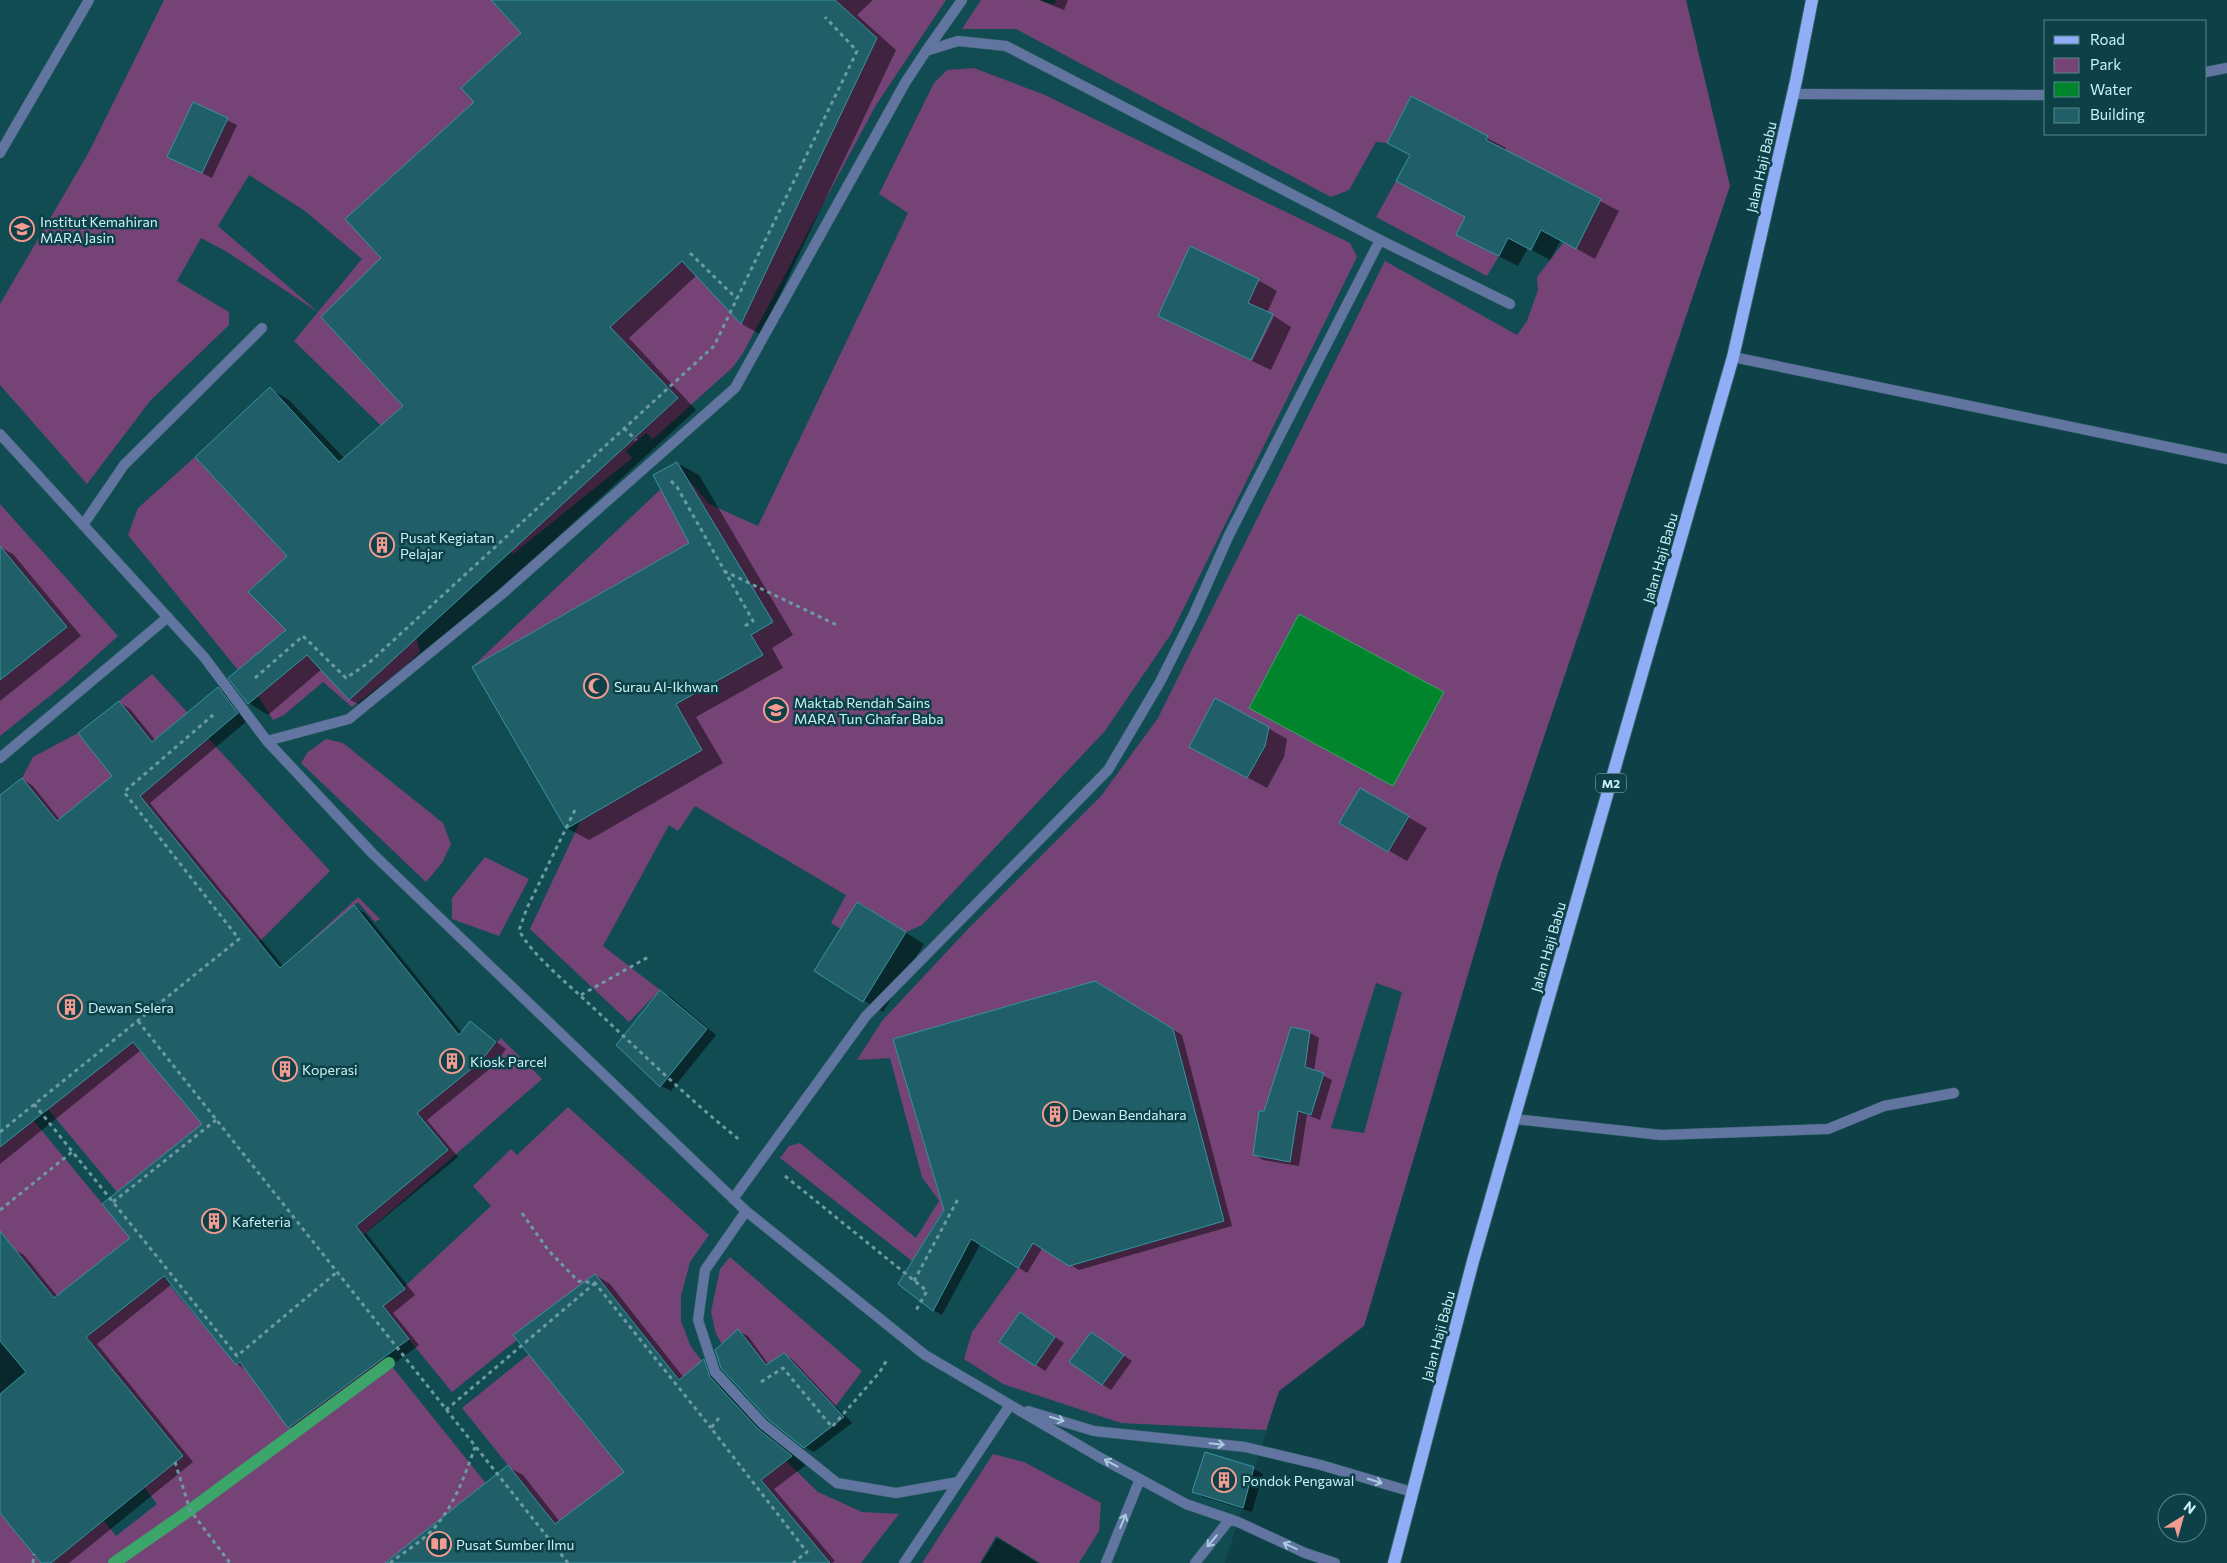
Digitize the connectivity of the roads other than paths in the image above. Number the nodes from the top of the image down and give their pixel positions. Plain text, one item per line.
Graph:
1 (89, 0) edge
2 (962, 0) edge
3 (1812, 0) edge
4 (926, 51) junction
5 (2227, 68) edge
6 (2207, 72) edge
7 (1793, 94) junction
8 (2044, 95) edge
9 (0, 153) edge
10 (1380, 240) junction
11 (1510, 304) dead end
12 (262, 328) dead end
13 (1733, 357) junction
14 (0, 434) edge
15 (2227, 459) edge
16 (83, 525) junction
17 (168, 617) junction
18 (267, 741) junction
19 (0, 758) edge
20 (1954, 1094) dead end
21 (1515, 1118) junction
22 (733, 1199) junction
23 (746, 1211) junction
24 (1010, 1405) junction
25 (1140, 1479) junction
26 (958, 1482) junction
27 (1412, 1492) junction
28 (1230, 1520) junction
29 (904, 1563) edge
30 (1106, 1563) edge
31 (1195, 1563) edge
32 (1335, 1563) edge
33 (1394, 1563) edge

1 - 9 street
2 - 4 street
3 - 7 main road, Jalan Haji Babu / M2
4 - 10 street
4 - 18 street
5 - 6 street
7 - 8 street
7 - 13 main road, Jalan Haji Babu / M2
10 - 11 street
10 - 22 street
12 - 16 street
13 - 15 street
13 - 21 main road, Jalan Haji Babu / M2
14 - 16 street
16 - 17 street
17 - 18 street
17 - 19 street
18 - 22 street
20 - 21 street
21 - 27 main road, Jalan Haji Babu / M2
22 - 23 street
23 - 24 street
23 - 26 street
25 -> 24 street
24 - 26 street
24 -> 27 street
25 - 28 street
30 -> 25 street
26 - 29 street
27 - 33 main road, Jalan Haji Babu / M2
28 -> 31 street
32 -> 28 street

